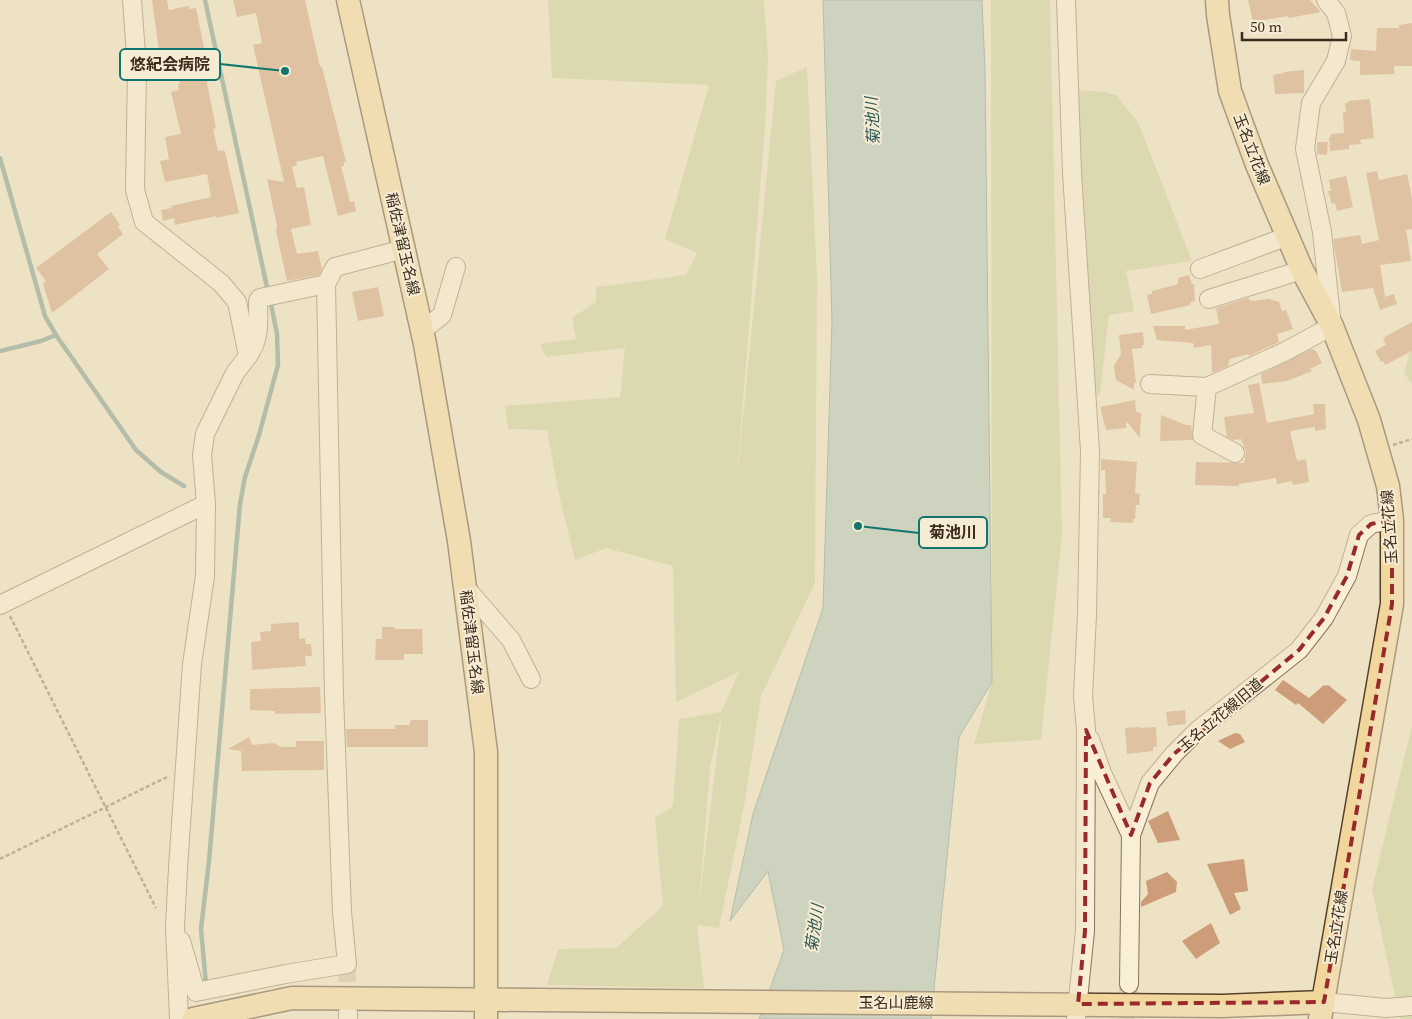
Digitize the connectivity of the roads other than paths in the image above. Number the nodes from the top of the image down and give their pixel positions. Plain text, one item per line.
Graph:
1 (132, 0) edge
2 (348, 0) edge
3 (1066, 0) edge
4 (1217, 0) edge
5 (1326, 0) edge
6 (1288, 236) junction
7 (404, 249) junction
8 (456, 267) dead end
9 (1200, 269) dead end
10 (1302, 270) junction
11 (326, 284) junction
12 (1208, 299) dead end
13 (1332, 326) junction
14 (422, 331) junction
15 (248, 356) junction
16 (1150, 384) dead end
17 (1207, 387) junction
18 (1235, 453) dead end
19 (206, 504) junction
20 (1392, 520) junction
21 (465, 587) junction
22 (1, 602) edge
23 (531, 678) dead end
24 (1086, 730) junction
25 (1132, 835) junction
26 (175, 927) junction
27 (1129, 984) tunnel mouth
28 (1412, 1006) edge
29 (1072, 1009) edge
30 (486, 1010) edge
31 (1322, 1010) edge
32 (179, 1019) edge
33 (193, 1019) edge

1 - 15 street
2 - 7 main road, 稲佐津留玉名線
3 - 24 street
4 - 6 main road, 玉名立花線
5 - 13 street
6 - 9 street
6 - 10 main road, 玉名立花線
7 - 11 street
7 - 14 main road, 稲佐津留玉名線
8 - 14 street
10 - 12 street
10 - 13 main road, 玉名立花線
11 - 15 street
11 - 26 street
13 - 17 street
13 - 20 main road, 玉名立花線
14 - 21 main road, 稲佐津留玉名線
15 - 19 street
16 - 17 street
17 - 18 street
19 - 22 street
19 - 26 street
20 - 25 street, 玉名立花線旧道
20 - 31 main road, 玉名立花線
21 - 23 street
21 - 30 main road, 稲佐津留玉名線
24 - 25 street
24 - 29 street
25 - 27 street, 玉名立花線旧道
26 - 32 street
28 - 31 street
29 - 30 main road, 玉名山鹿線
29 - 31 main road, 玉名山鹿線
30 - 33 main road

